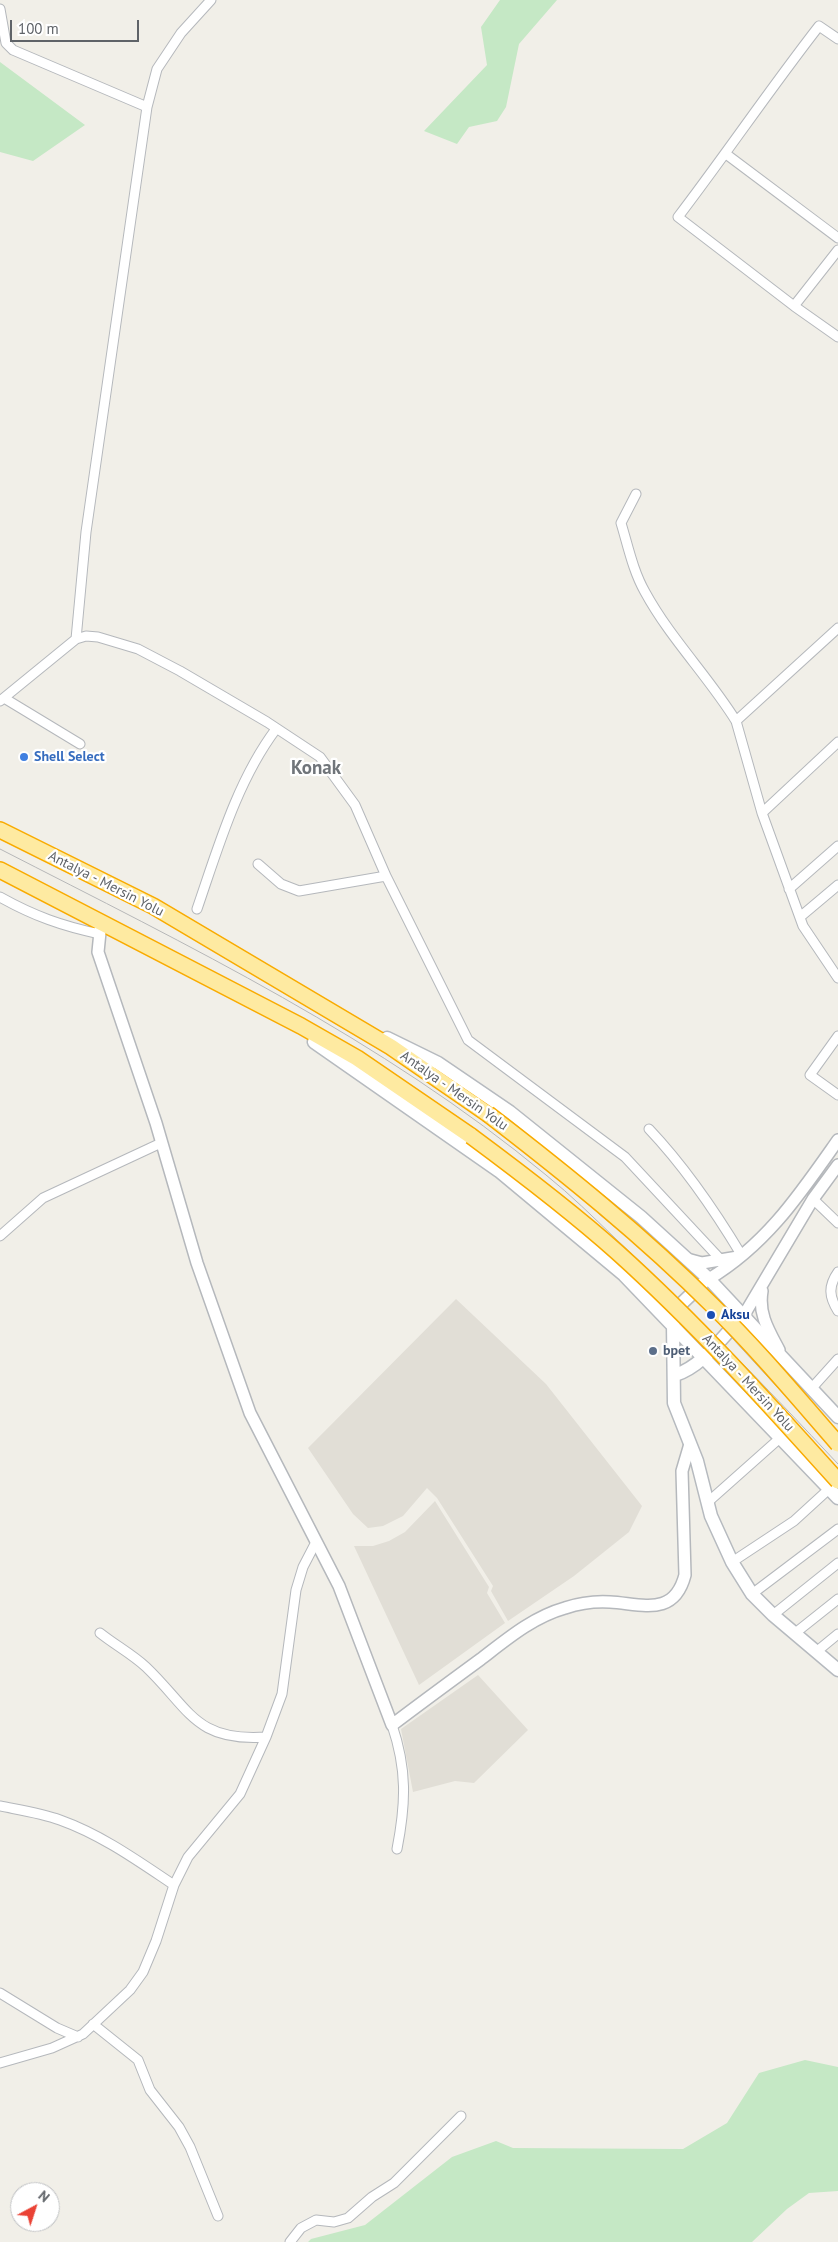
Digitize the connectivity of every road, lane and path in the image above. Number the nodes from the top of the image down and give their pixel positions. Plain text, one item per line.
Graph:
1 (211, 0) edge
2 (0, 9) edge
3 (838, 39) edge
4 (147, 107) junction
5 (726, 154) junction
6 (838, 238) edge
7 (838, 250) edge
8 (794, 306) junction
9 (838, 337) edge
10 (636, 494) dead end
11 (838, 628) edge
12 (76, 639) junction
13 (2, 700) edge
14 (736, 721) junction
15 (276, 729) junction
16 (838, 742) edge
17 (80, 744) dead end
18 (762, 813) junction
19 (0, 830) edge
20 (838, 846) edge
21 (258, 864) dead end
22 (0, 870) edge
23 (386, 876) junction
24 (838, 885) edge
25 (789, 889) junction
26 (0, 897) edge
27 (197, 909) dead end
28 (800, 918) junction
29 (100, 928) junction
30 (838, 978) edge
31 (236, 992) junction
32 (339, 1015) junction
33 (838, 1036) edge
34 (838, 1096) edge
35 (649, 1129) dead end
36 (838, 1140) edge
37 (161, 1143) junction
38 (838, 1165) edge
39 (813, 1199) junction
40 (838, 1223) edge
41 (0, 1236) edge
42 (742, 1256) junction
43 (687, 1259) junction
44 (722, 1261) junction
45 (838, 1272) edge
46 (709, 1279) junction
47 (763, 1285) junction
48 (838, 1311) edge
49 (744, 1315) junction
50 (673, 1324) junction
51 (704, 1356) junction
52 (838, 1359) edge
53 (785, 1360) junction
54 (675, 1375) junction
55 (812, 1389) junction
56 (838, 1417) edge
57 (780, 1438) junction
58 (690, 1444) junction
59 (838, 1444) edge
60 (833, 1485) edge
61 (838, 1498) edge
62 (708, 1502) junction
63 (838, 1529) edge
64 (316, 1542) junction
65 (732, 1562) junction
66 (838, 1563) edge
67 (752, 1594) junction
68 (838, 1599) edge
69 (772, 1615) junction
70 (100, 1633) dead end
71 (794, 1634) junction
72 (838, 1634) edge
73 (816, 1652) junction
74 (837, 1666) edge
75 (392, 1724) junction
76 (266, 1737) junction
77 (0, 1806) edge
78 (397, 1849) dead end
79 (174, 1885) junction
80 (0, 1993) edge
81 (93, 2024) junction
82 (78, 2037) junction
83 (0, 2063) edge
84 (461, 2116) dead end
85 (218, 2216) dead end
86 (290, 2242) edge

1 - 4 street
2 - 4 street
3 - 5 street
4 - 12 street
5 - 6 street
5 - 8 street
7 - 8 street
8 - 9 street
10 - 14 street
11 - 14 street
12 - 13 street
12 - 15 street
13 - 17 street
14 - 18 street
15 - 23 street
15 - 27 street
16 - 18 street
18 - 25 street
19 - 32 highway, Antalya - Mersin Yolu
20 - 25 street
21 - 23 street
22 - 29 highway, Antalya - Mersin Yolu
23 - 44 street
24 - 28 street
25 - 28 street
26 - 29 street
28 - 30 street
29 - 31 highway, Antalya - Mersin Yolu
29 - 37 street
31 - 50 main road
31 - 60 highway, Antalya - Mersin Yolu, bridge
32 - 43 main road
32 - 59 highway, Antalya - Mersin Yolu, bridge
33 - 34 street
35 - 42 street
36 - 42 street
37 - 41 street
37 - 64 street
38 - 39 street
39 - 40 street
39 - 47 street
42 - 44 street
42 - 46 street
43 - 44 street
43 - 46 main road
45 - 48 street
46 - 49 main road
46 - 50 main road
47 - 49 street
47 - 53 street
49 - 51 main road
49 - 53 main road
50 - 51 main road
50 - 54 main road
51 - 54 main road
51 - 57 main road
52 - 55 street
53 - 55 main road
54 - 58 main road
55 - 56 main road
57 - 60 main road
57 - 62 street
58 - 62 main road
58 - 75 street
60 - 61 main road
60 - 65 street
62 - 65 main road
63 - 67 street
64 - 75 street
64 - 76 street
65 - 67 main road
66 - 69 street
67 - 69 main road
68 - 71 street
69 - 71 main road
70 - 76 street
71 - 73 main road
72 - 73 street
73 - 74 main road
75 - 78 street
76 - 79 street
77 - 79 street
79 - 81 street
80 - 82 street
81 - 82 street
81 - 85 street
82 - 83 street
84 - 86 street

